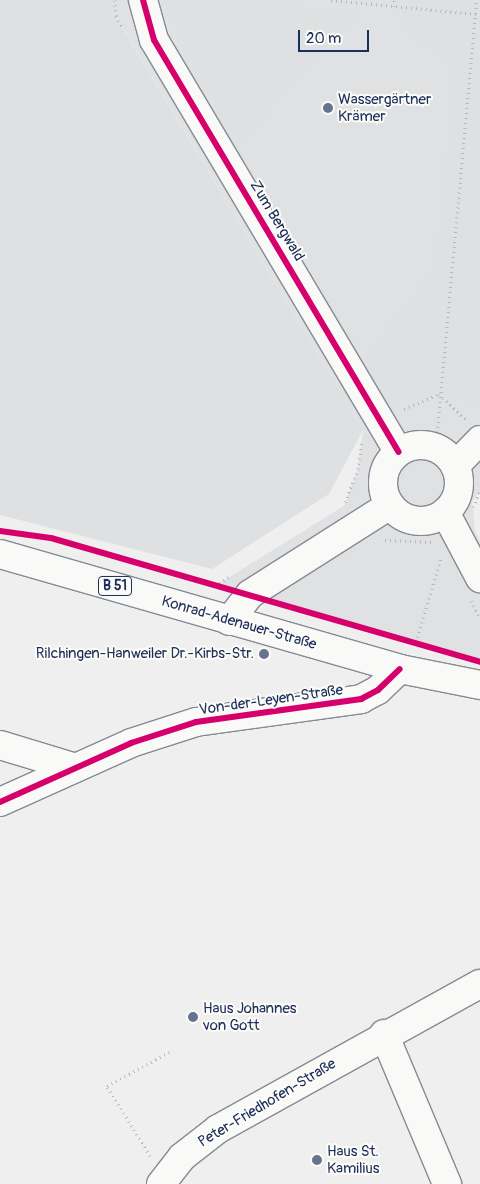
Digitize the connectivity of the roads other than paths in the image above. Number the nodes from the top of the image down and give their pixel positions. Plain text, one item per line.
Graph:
1 (143, 0) edge
2 (476, 433) edge
3 (399, 452) junction
4 (446, 457) junction
5 (390, 505) junction
6 (445, 512) junction
7 (0, 554) edge
8 (480, 578) edge
9 (229, 621) junction
10 (400, 669) junction
11 (480, 685) edge
12 (0, 745) edge
13 (76, 768) junction
14 (0, 802) edge
15 (480, 984) edge
16 (384, 1034) junction
17 (162, 1181) edge
18 (447, 1184) edge

1 - 3 street, Zum Bergwald
2 - 4 street
3 - 4 street
3 - 5 street
4 - 6 street
5 - 6 street
5 - 9 street
6 - 8 street
7 - 9 street, Konrad-Adenauer-Straße / B 51
9 - 10 street, Konrad-Adenauer-Straße / B 51
10 - 11 street, Konrad-Adenauer-Straße / B 51
10 - 13 street, Von-der-Leyen-Straße
12 - 13 street
13 - 14 street, Von-der-Leyen-Straße
15 - 16 street, Peter-Friedhofen-Straße
16 - 17 street, Peter-Friedhofen-Straße
16 - 18 street

